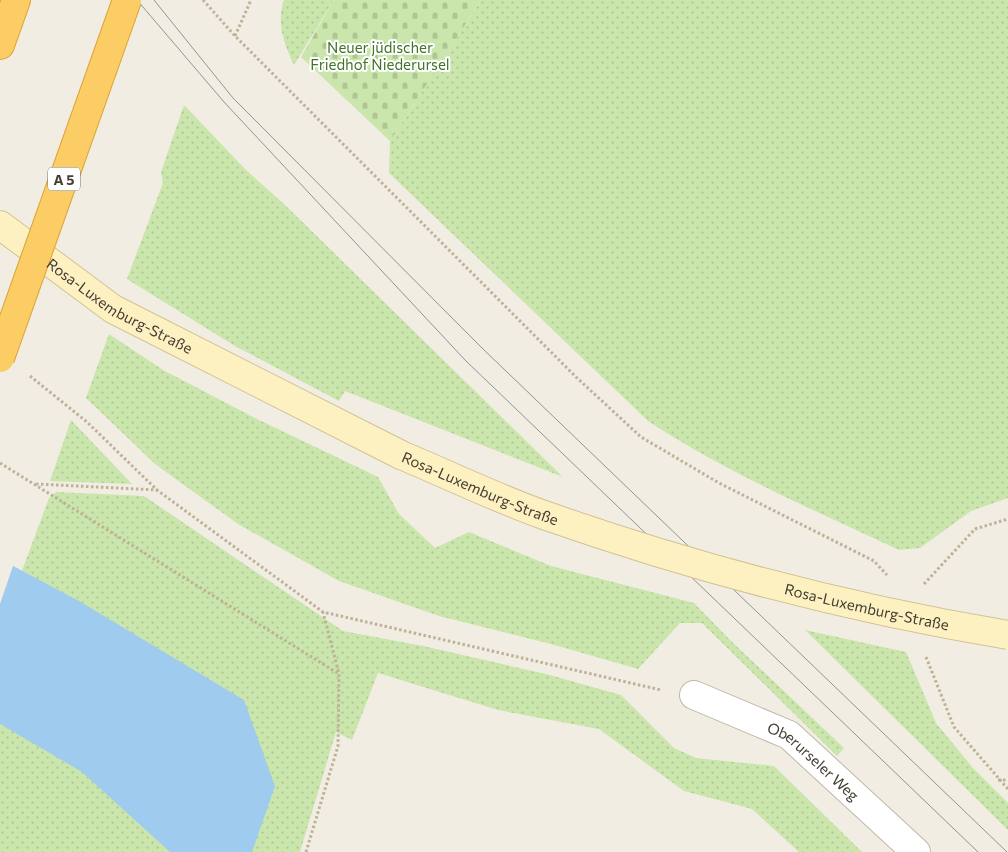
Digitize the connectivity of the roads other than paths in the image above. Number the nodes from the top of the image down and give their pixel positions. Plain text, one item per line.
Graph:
1 (16, 0) edge
2 (127, 0) edge
3 (0, 45) edge
4 (0, 225) edge
5 (0, 358) edge
6 (1008, 636) edge
7 (694, 696) road end
8 (916, 852) edge

1 - 3 highway
2 - 5 highway, A 5, bridge
4 - 6 main road, Rosa-Luxemburg-Straße, bridge
7 - 8 street, Oberurseler Weg

